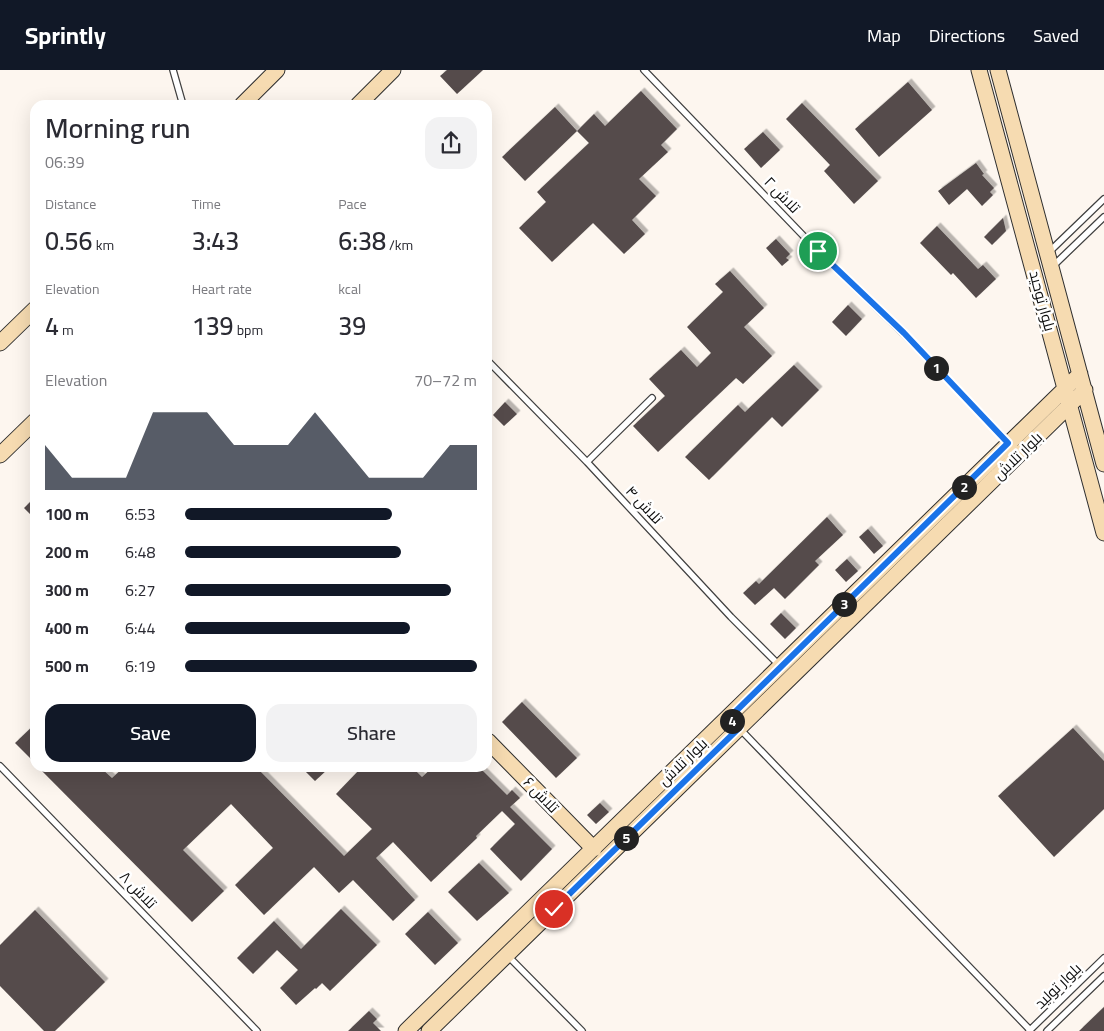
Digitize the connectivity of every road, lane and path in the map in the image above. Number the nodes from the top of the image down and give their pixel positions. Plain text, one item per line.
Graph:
1 (173, 70) edge
2 (278, 70) edge
3 (393, 70) edge
4 (644, 70) edge
5 (979, 70) edge
6 (998, 70) edge
7 (182, 100) edge
8 (247, 100) edge
9 (363, 100) edge
10 (1104, 199) edge
11 (1104, 217) edge
12 (1084, 218) junction
13 (1093, 228) junction
14 (1050, 261) junction
15 (30, 314) edge
16 (0, 343) edge
17 (492, 365) edge
18 (1080, 374) junction
19 (1065, 388) junction
20 (1085, 390) junction
21 (652, 398) dead end
22 (1070, 405) junction
23 (1041, 412) junction
24 (1051, 423) junction
25 (30, 426) edge
26 (1008, 443) junction
27 (0, 455) edge
28 (587, 462) junction
29 (1104, 464) edge
30 (1104, 533) edge
31 (786, 672) junction
32 (734, 723) junction
33 (492, 744) edge
34 (0, 766) edge
35 (594, 849) junction
36 (507, 954) junction
37 (1104, 958) edge
38 (1104, 976) edge
39 (1076, 986) junction
40 (1084, 994) junction
41 (257, 1031) edge
42 (406, 1031) edge
43 (429, 1031) edge
44 (582, 1031) edge
45 (1029, 1031) edge
46 (1047, 1031) edge

1 - 7 lane
2 - 8 street
3 - 9 street
4 - 26 lane, تلاش ۲
5 - 19 street, بلوار توحید
6 - 14 street, بلوار توحید
10 - 12 lane
11 - 13 lane
12 - 13 lane
12 - 14 lane
13 - 14 lane
14 - 18 street, بلوار توحید
15 - 16 street
17 - 28 lane, تلاش ۴
18 - 19 street, بلوار تلاش
18 - 20 street, بلوار توحید
19 - 22 street, بلوار توحید
19 - 23 street, بلوار تلاش
20 - 22 street, بلوار تلاش
20 - 29 street, بلوار توحید
21 - 28 lane
22 - 24 street, بلوار تلاش
22 - 30 street, بلوار توحید
23 - 24 street
23 - 26 street, بلوار تلاش
24 - 31 street, بلوار تلاش
25 - 27 street
26 - 31 street, بلوار تلاش
28 - 31 lane, تلاش ۴
31 - 32 street, بلوار تلاش
32 - 35 street, بلوار تلاش
32 - 36 street, بلوار تلاش
32 - 45 lane
33 - 35 street, تلاش ۶
34 - 41 lane, تلاش ۸
35 - 42 street, بلوار تلاش
36 - 43 street, بلوار تلاش
36 - 44 lane
37 - 39 lane, بلوار تولید
38 - 40 lane, بلوار تولید
39 - 40 lane
39 - 45 lane, بلوار تولید
40 - 46 lane, بلوار تولید

